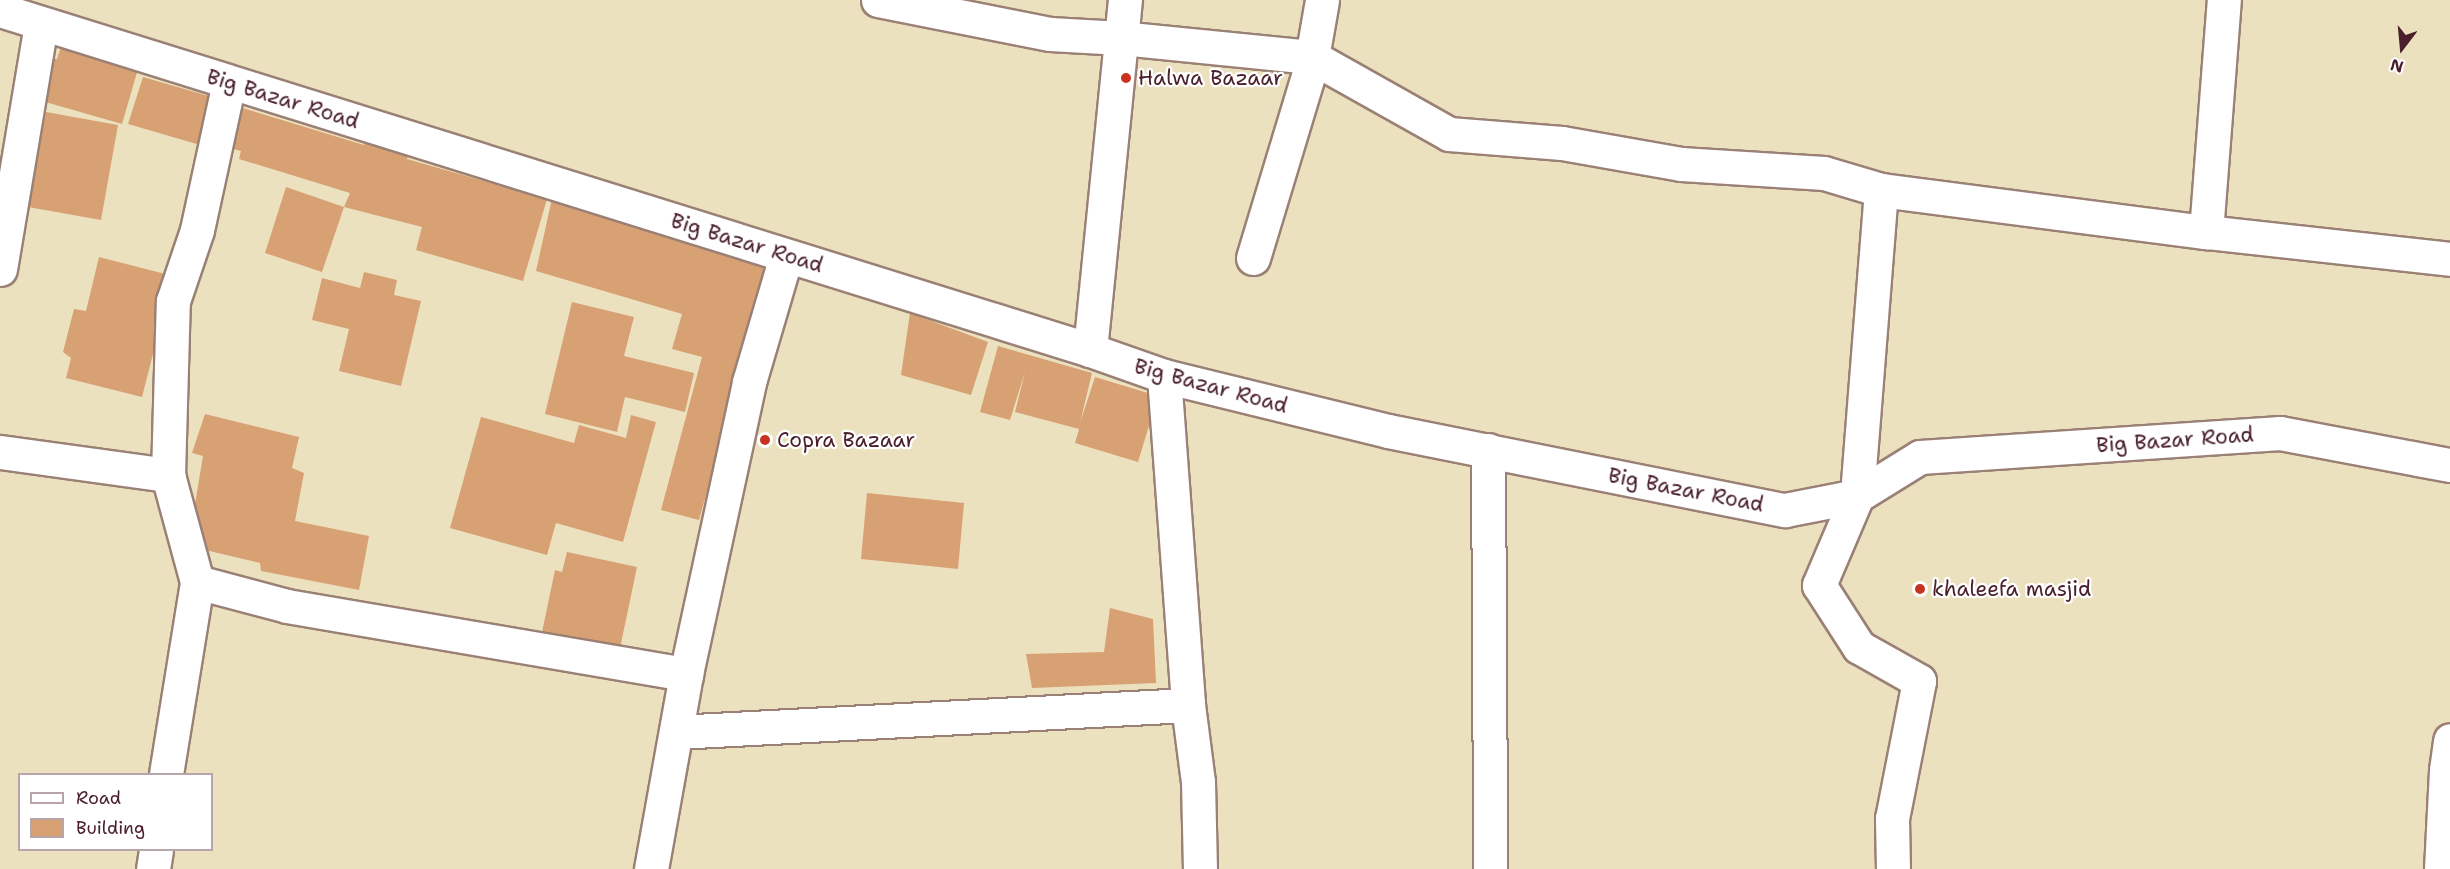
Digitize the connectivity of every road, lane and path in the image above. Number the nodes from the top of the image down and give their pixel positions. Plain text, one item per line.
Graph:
1 (879, 0) edge
2 (1125, 0) edge
3 (1322, 0) edge
4 (2224, 0) edge
5 (0, 10) edge
6 (41, 23) junction
7 (1121, 38) junction
8 (1312, 57) junction
9 (229, 82) junction
10 (1881, 190) junction
11 (2206, 232) junction
12 (786, 255) junction
13 (1253, 258) dead end
14 (2450, 259) edge
15 (0, 269) edge
16 (1090, 351) junction
17 (1164, 376) junction
18 (1488, 450) junction
19 (0, 452) edge
20 (2450, 465) edge
21 (168, 475) junction
22 (1857, 496) junction
23 (197, 582) junction
24 (686, 674) junction
25 (1188, 705) junction
26 (676, 732) junction
27 (2450, 740) edge
28 (166, 773) edge
29 (156, 851) edge
30 (153, 869) edge
31 (651, 869) edge
32 (1200, 869) edge
33 (1490, 869) edge
34 (1893, 869) edge
35 (2441, 869) edge

1 - 7 street
2 - 7 street
3 - 8 street
4 - 11 street
5 - 6 street, Big Bazar Road
6 - 9 street, Big Bazar Road
6 - 15 street
7 - 8 street
7 - 16 street
8 - 10 street
8 - 13 street
9 - 12 street, Big Bazar Road
9 - 21 street
10 - 11 street
10 - 22 street
11 - 14 street
12 - 16 street, Big Bazar Road
12 - 24 street
16 - 17 street, Big Bazar Road
17 - 18 street, Big Bazar Road
17 - 25 street
18 - 22 street, Big Bazar Road
18 - 33 street
19 - 21 street
20 - 22 street, Big Bazar Road
21 - 23 street
22 - 34 street
23 - 24 street
23 - 28 street
24 - 26 street
25 - 26 street
25 - 32 street
26 - 31 street
27 - 35 street
29 - 30 street

